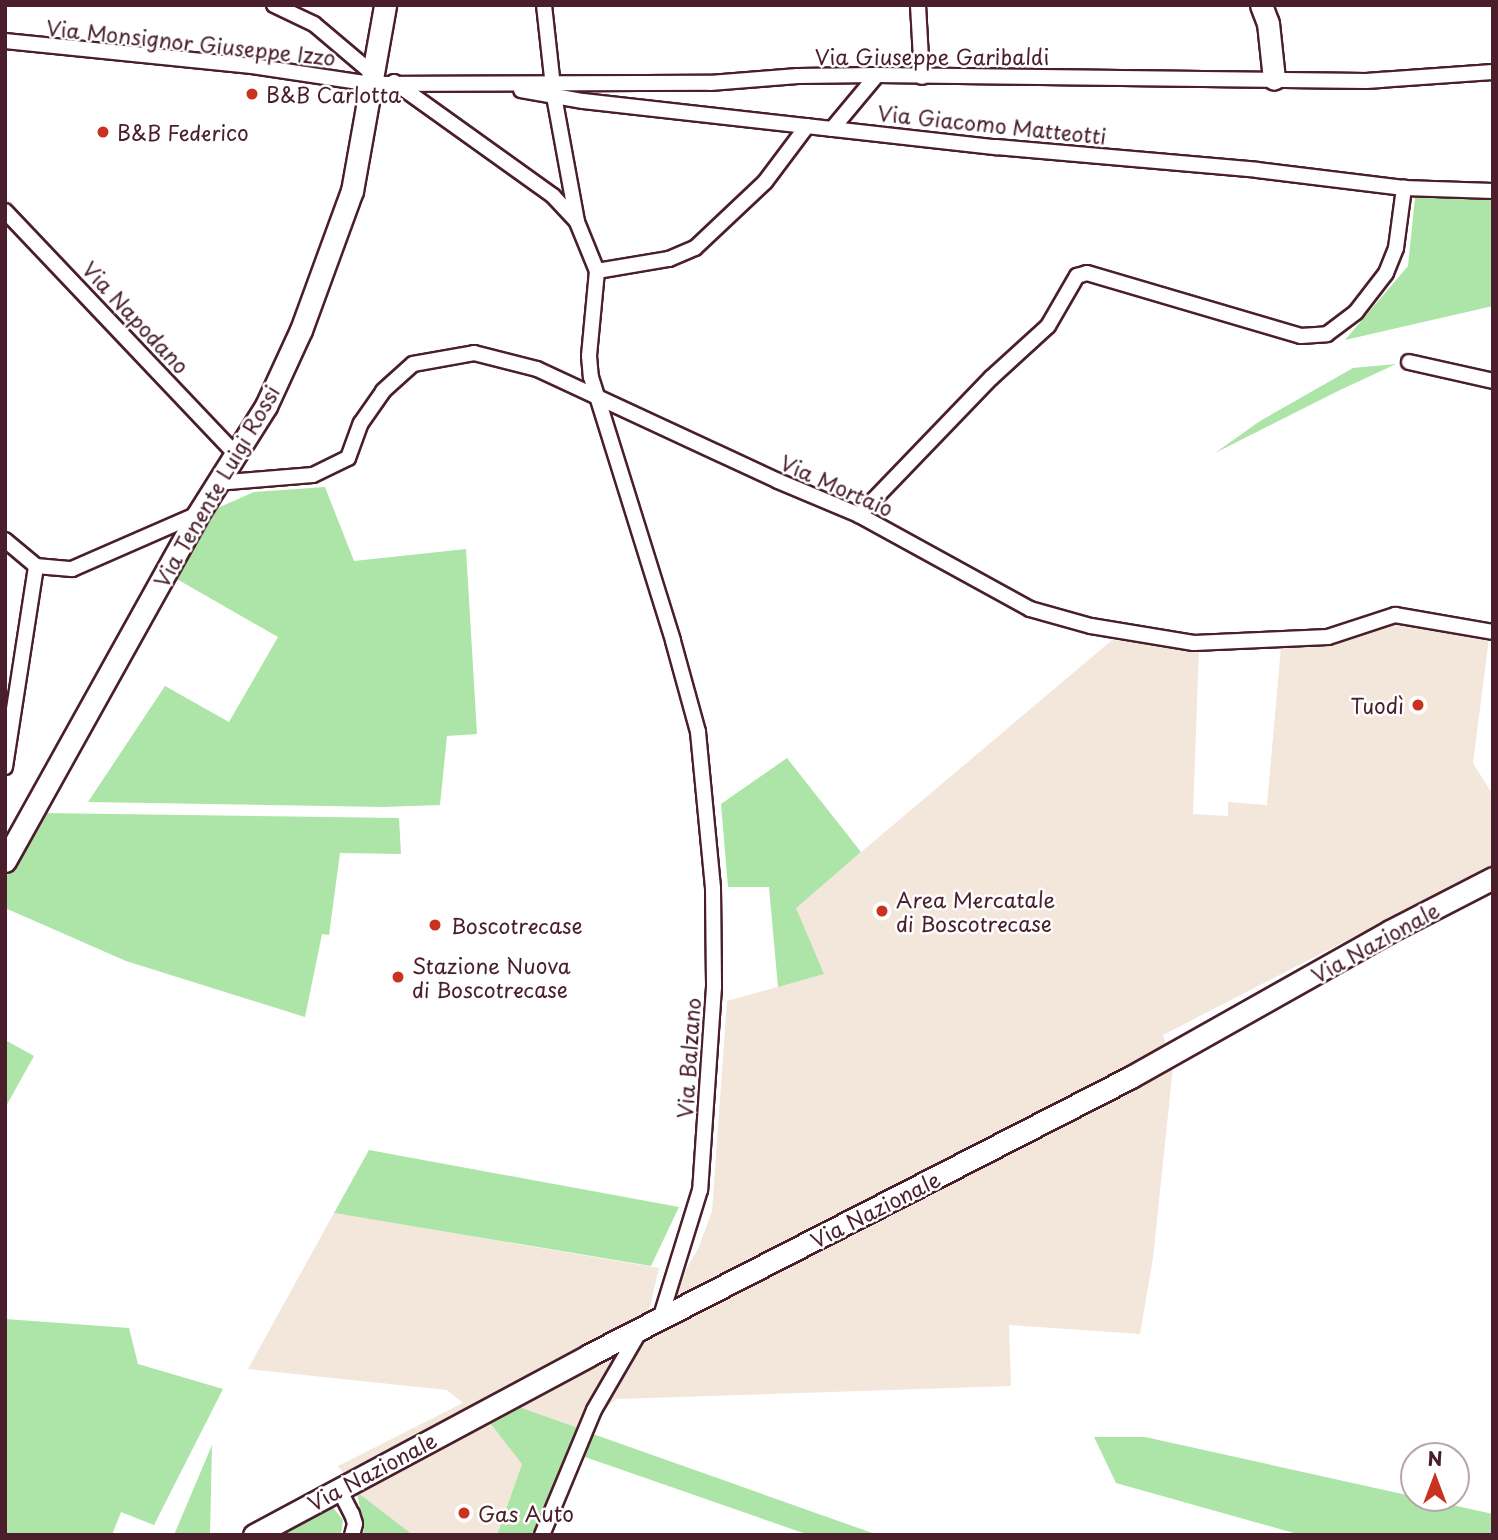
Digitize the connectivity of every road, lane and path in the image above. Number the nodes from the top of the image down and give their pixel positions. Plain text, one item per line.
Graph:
1 (274, 5) edge
2 (385, 5) edge
3 (544, 5) edge
4 (918, 5) edge
5 (1261, 5) edge
6 (5, 41) edge
7 (1493, 72) edge
8 (877, 75) junction
9 (922, 76) junction
10 (372, 79) junction
11 (1274, 79) junction
12 (394, 82) junction
13 (554, 90) junction
14 (807, 125) junction
15 (832, 128) junction
16 (1404, 188) junction
17 (1493, 191) edge
18 (5, 211) edge
19 (577, 222) junction
20 (597, 271) junction
21 (1409, 362) dead end
22 (1493, 381) edge
23 (598, 399) junction
24 (235, 453) junction
25 (216, 483) junction
26 (198, 514) junction
27 (859, 515) junction
28 (6, 542) edge
29 (36, 566) junction
30 (1493, 632) edge
31 (5, 767) edge
32 (5, 861) edge
33 (1493, 878) edge
34 (651, 1324) junction
35 (340, 1489) junction
36 (254, 1535) edge
37 (352, 1535) edge
38 (542, 1535) edge

1 - 10 street
2 - 10 street, Via Tenente Luigi Rossi
3 - 13 street
4 - 9 street
5 - 11 street
6 - 10 street, Via Monsignor Giuseppe Izzo
7 - 11 street, Via Giuseppe Garibaldi
8 - 9 street, Via Giuseppe Garibaldi
8 - 13 street, Via Giuseppe Garibaldi
8 - 15 street
9 - 11 street, Via Giuseppe Garibaldi
10 - 12 street
10 - 24 street, Via Tenente Luigi Rossi
12 - 13 street, Via Giacomo Matteotti
12 - 19 street
13 - 14 street, Via Giacomo Matteotti
13 - 19 street
14 - 15 street, Via Giacomo Matteotti
14 - 20 street
15 - 16 street, Via Giacomo Matteotti
16 - 17 street, Via Giacomo Matteotti
16 - 27 street
18 - 24 street, Via Napodano
19 - 20 street
20 - 23 street, Via Balzano
21 - 22 street
23 - 25 street, Via Mortaio
23 - 27 street, Via Mortaio
23 - 34 street, Via Balzano
24 - 25 street, Via Tenente Luigi Rossi
25 - 26 street, Via Tenente Luigi Rossi
26 - 29 street
26 - 32 street, Via Tenente Luigi Rossi
27 - 30 street, Via Mortaio
28 - 29 street
29 - 31 street
33 - 34 street, Via Nazionale
34 - 35 street, Via Nazionale
34 - 38 street, Via Balzano
35 - 36 street, Via Nazionale
35 - 37 street

